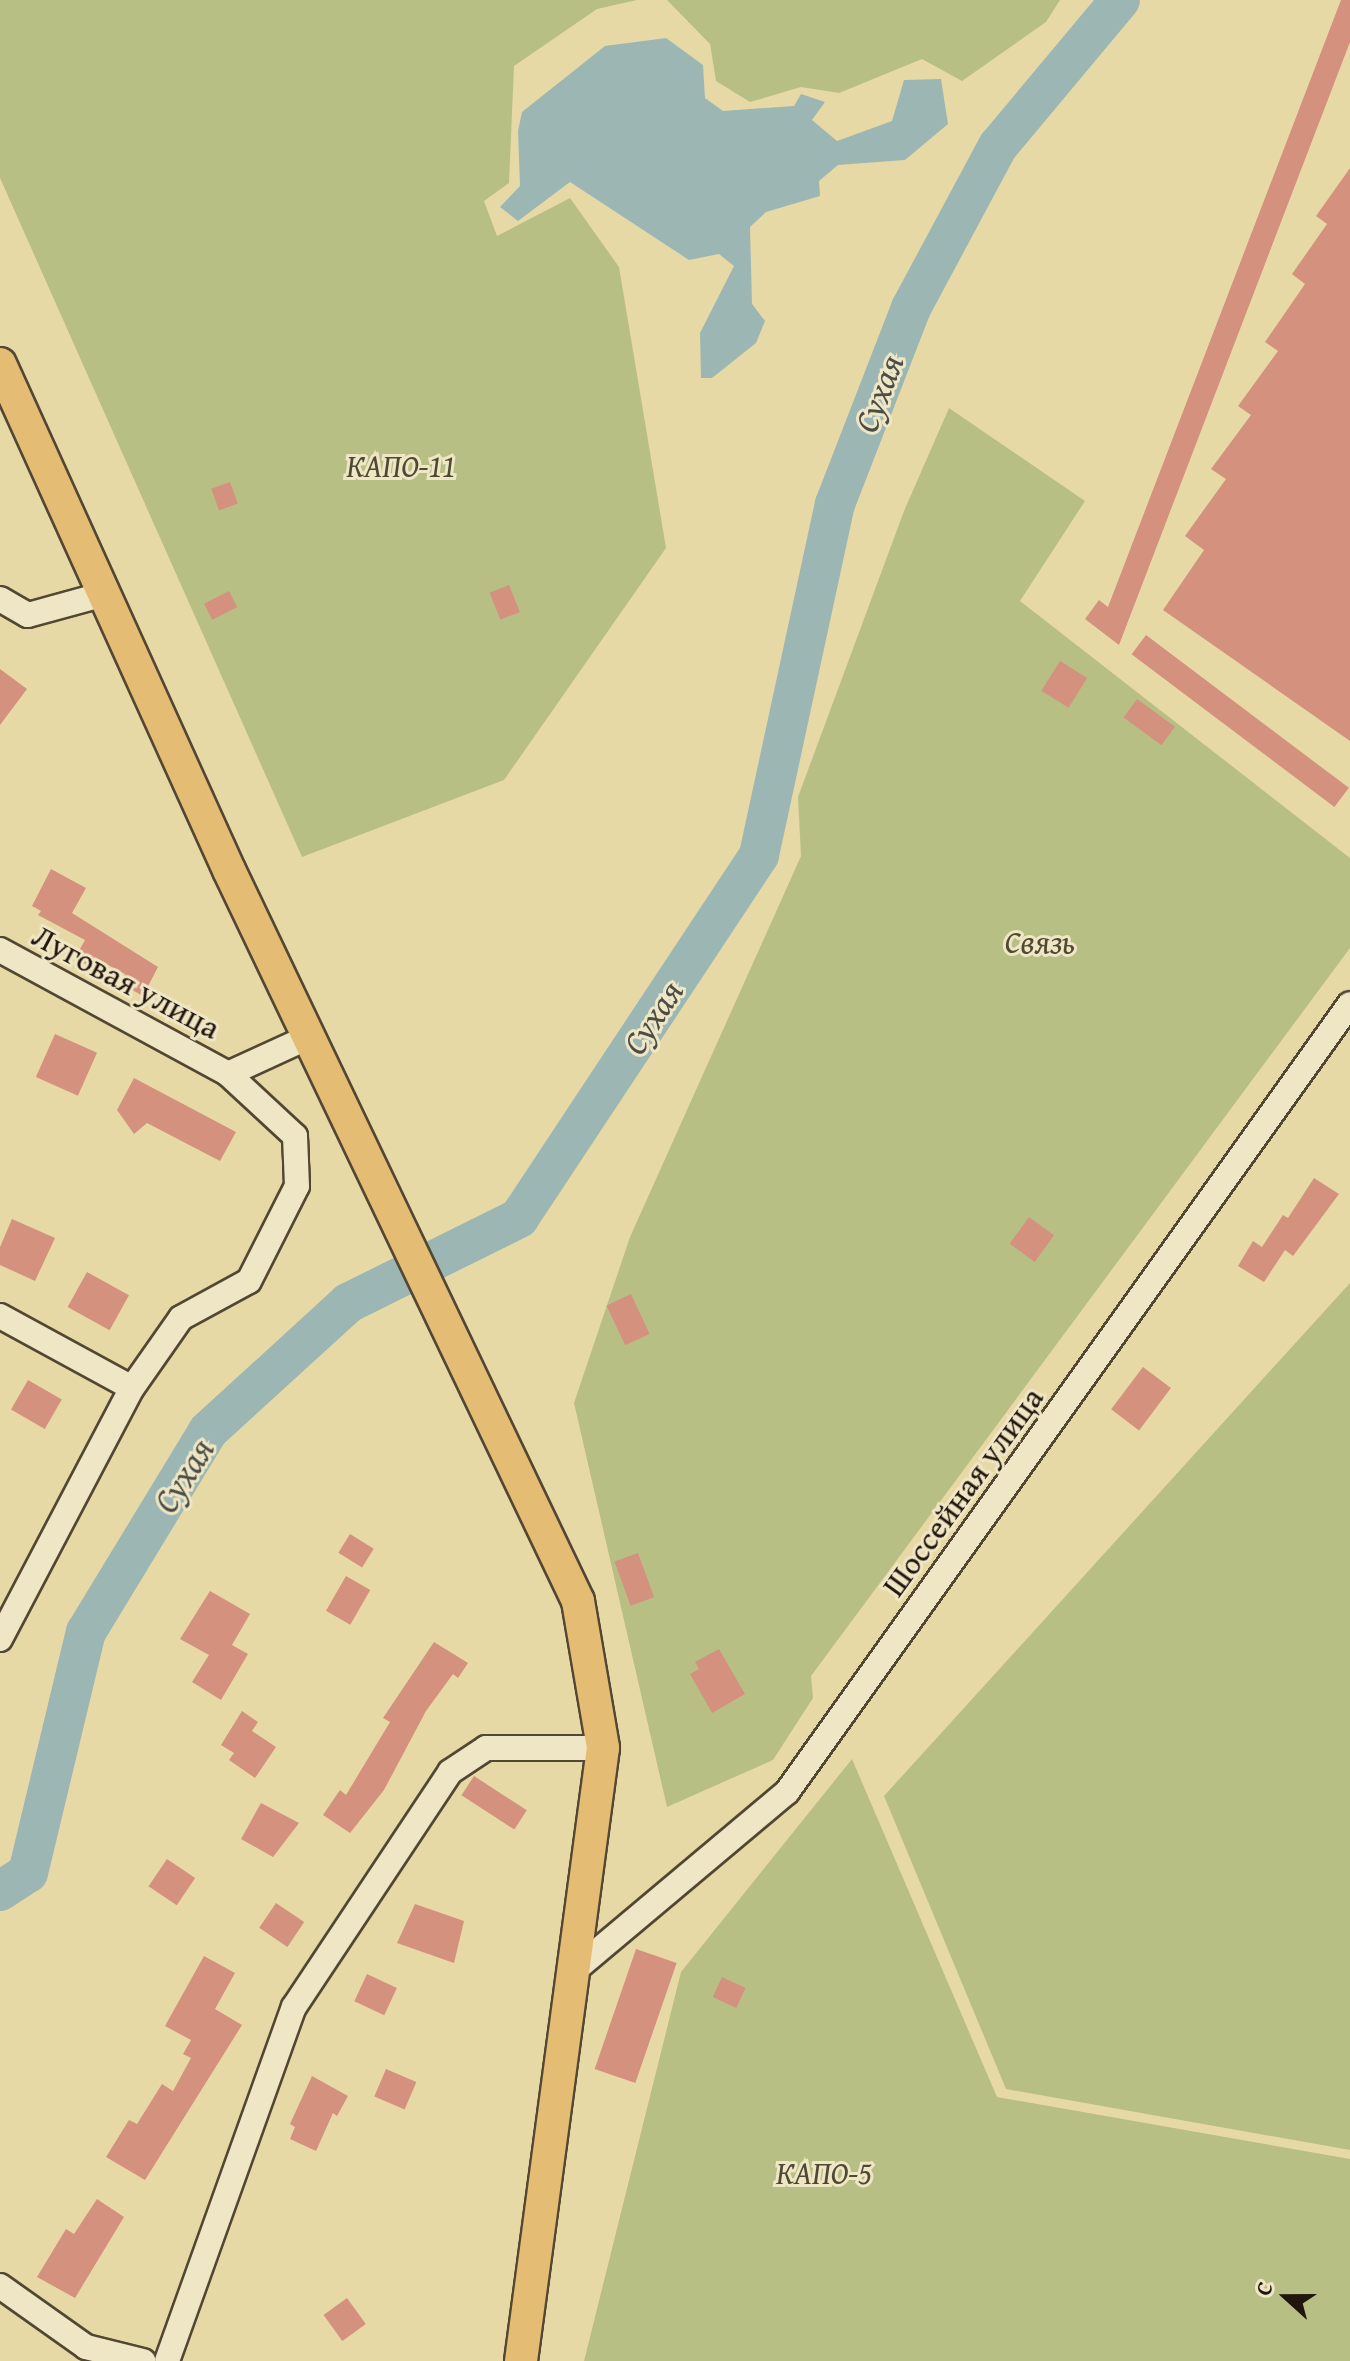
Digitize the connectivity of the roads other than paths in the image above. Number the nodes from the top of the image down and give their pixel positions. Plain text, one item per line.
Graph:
1 (0, 364) edge
2 (105, 594) junction
3 (0, 599) edge
4 (0, 950) edge
5 (1350, 1004) edge
6 (309, 1037) junction
7 (228, 1074) junction
8 (0, 1316) edge
9 (132, 1388) junction
10 (0, 1639) edge
11 (603, 1748) junction
12 (576, 1969) junction
13 (0, 2286) edge
14 (143, 2361) edge
15 (167, 2361) edge
16 (521, 2361) edge

1 - 2 main road
2 - 3 street
2 - 6 main road
4 - 7 street, Луговая улица
5 - 12 street, Шоссейная улица
6 - 7 street, Луговая улица
6 - 11 main road
7 - 9 street
8 - 9 street
9 - 10 street
11 - 12 main road
11 - 15 street
12 - 16 main road
13 - 14 street

